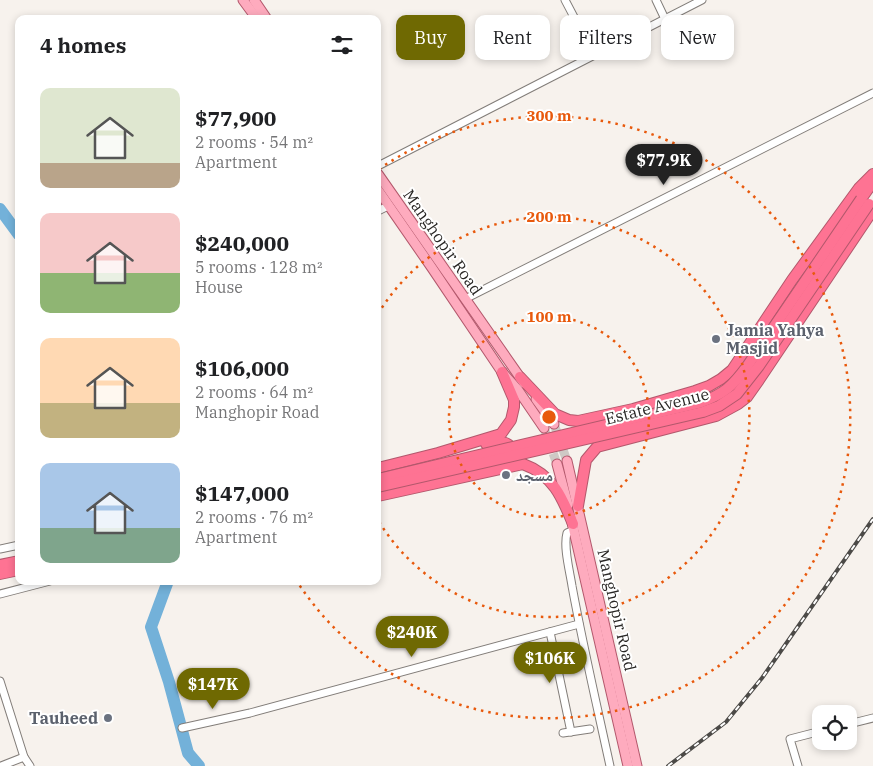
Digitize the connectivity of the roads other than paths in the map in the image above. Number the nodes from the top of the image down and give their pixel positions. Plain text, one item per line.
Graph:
1 (243, 0) edge
2 (254, 0) edge
3 (565, 0) edge
4 (656, 0) edge
5 (702, 0) edge
6 (254, 15) edge
7 (264, 15) edge
8 (573, 15) edge
9 (663, 15) edge
10 (673, 15) edge
11 (584, 60) edge
12 (873, 93) edge
13 (381, 164) edge
14 (873, 174) edge
15 (381, 178) edge
16 (873, 182) edge
17 (381, 195) edge
18 (869, 203) edge
19 (388, 206) junction
20 (381, 210) edge
21 (465, 299) junction
22 (502, 372) junction
23 (520, 377) junction
24 (633, 409) junction
25 (554, 424) tunnel mouth
26 (679, 425) junction
27 (544, 428) tunnel mouth
28 (438, 453) junction
29 (567, 461) tunnel mouth
30 (557, 464) tunnel mouth
31 (381, 467) edge
32 (501, 468) junction
33 (381, 478) edge
34 (381, 486) edge
35 (381, 495) edge
36 (578, 506) junction
37 (574, 527) junction
38 (15, 545) edge
39 (0, 549) edge
40 (15, 562) edge
41 (0, 566) edge
42 (15, 571) edge
43 (0, 574) edge
44 (35, 585) edge
45 (0, 594) edge
46 (579, 624) junction
47 (550, 632) junction
48 (0, 681) edge
49 (873, 718) edge
50 (857, 722) edge
51 (182, 728) dead end
52 (590, 729) dead end
53 (812, 733) edge
54 (24, 757) junction
55 (632, 764) edge
56 (1, 766) edge
57 (30, 766) edge
58 (610, 766) edge
59 (798, 766) edge

1 - 6 main road
2 - 7 main road
3 - 8 street
4 - 9 street
5 - 10 street
11 - 13 street
12 - 21 street
14 - 24 highway
15 - 21 main road, Manghopir Road
16 - 18 highway
17 - 19 main road
18 - 26 highway
18 - 33 highway, bridge
18 - 34 highway, Estate Avenue, bridge
19 - 20 street
19 - 22 main road
21 - 23 main road, Manghopir Road
22 - 27 main road
22 - 28 highway
23 - 24 highway
23 - 25 main road, Manghopir Road
24 - 26 highway
26 - 36 highway
28 - 31 highway
28 - 32 highway
29 - 36 main road, Manghopir Road
30 - 37 main road, Manghopir Road
32 - 35 highway
32 - 37 highway
36 - 55 main road, Manghopir Road
37 - 46 street
37 - 55 main road, Manghopir Road
38 - 39 street
40 - 41 highway
42 - 43 highway
44 - 45 street
46 - 47 street
46 - 58 street
47 - 51 street
47 - 52 street
48 - 54 street
49 - 50 street
53 - 59 street
54 - 56 street
54 - 57 street

